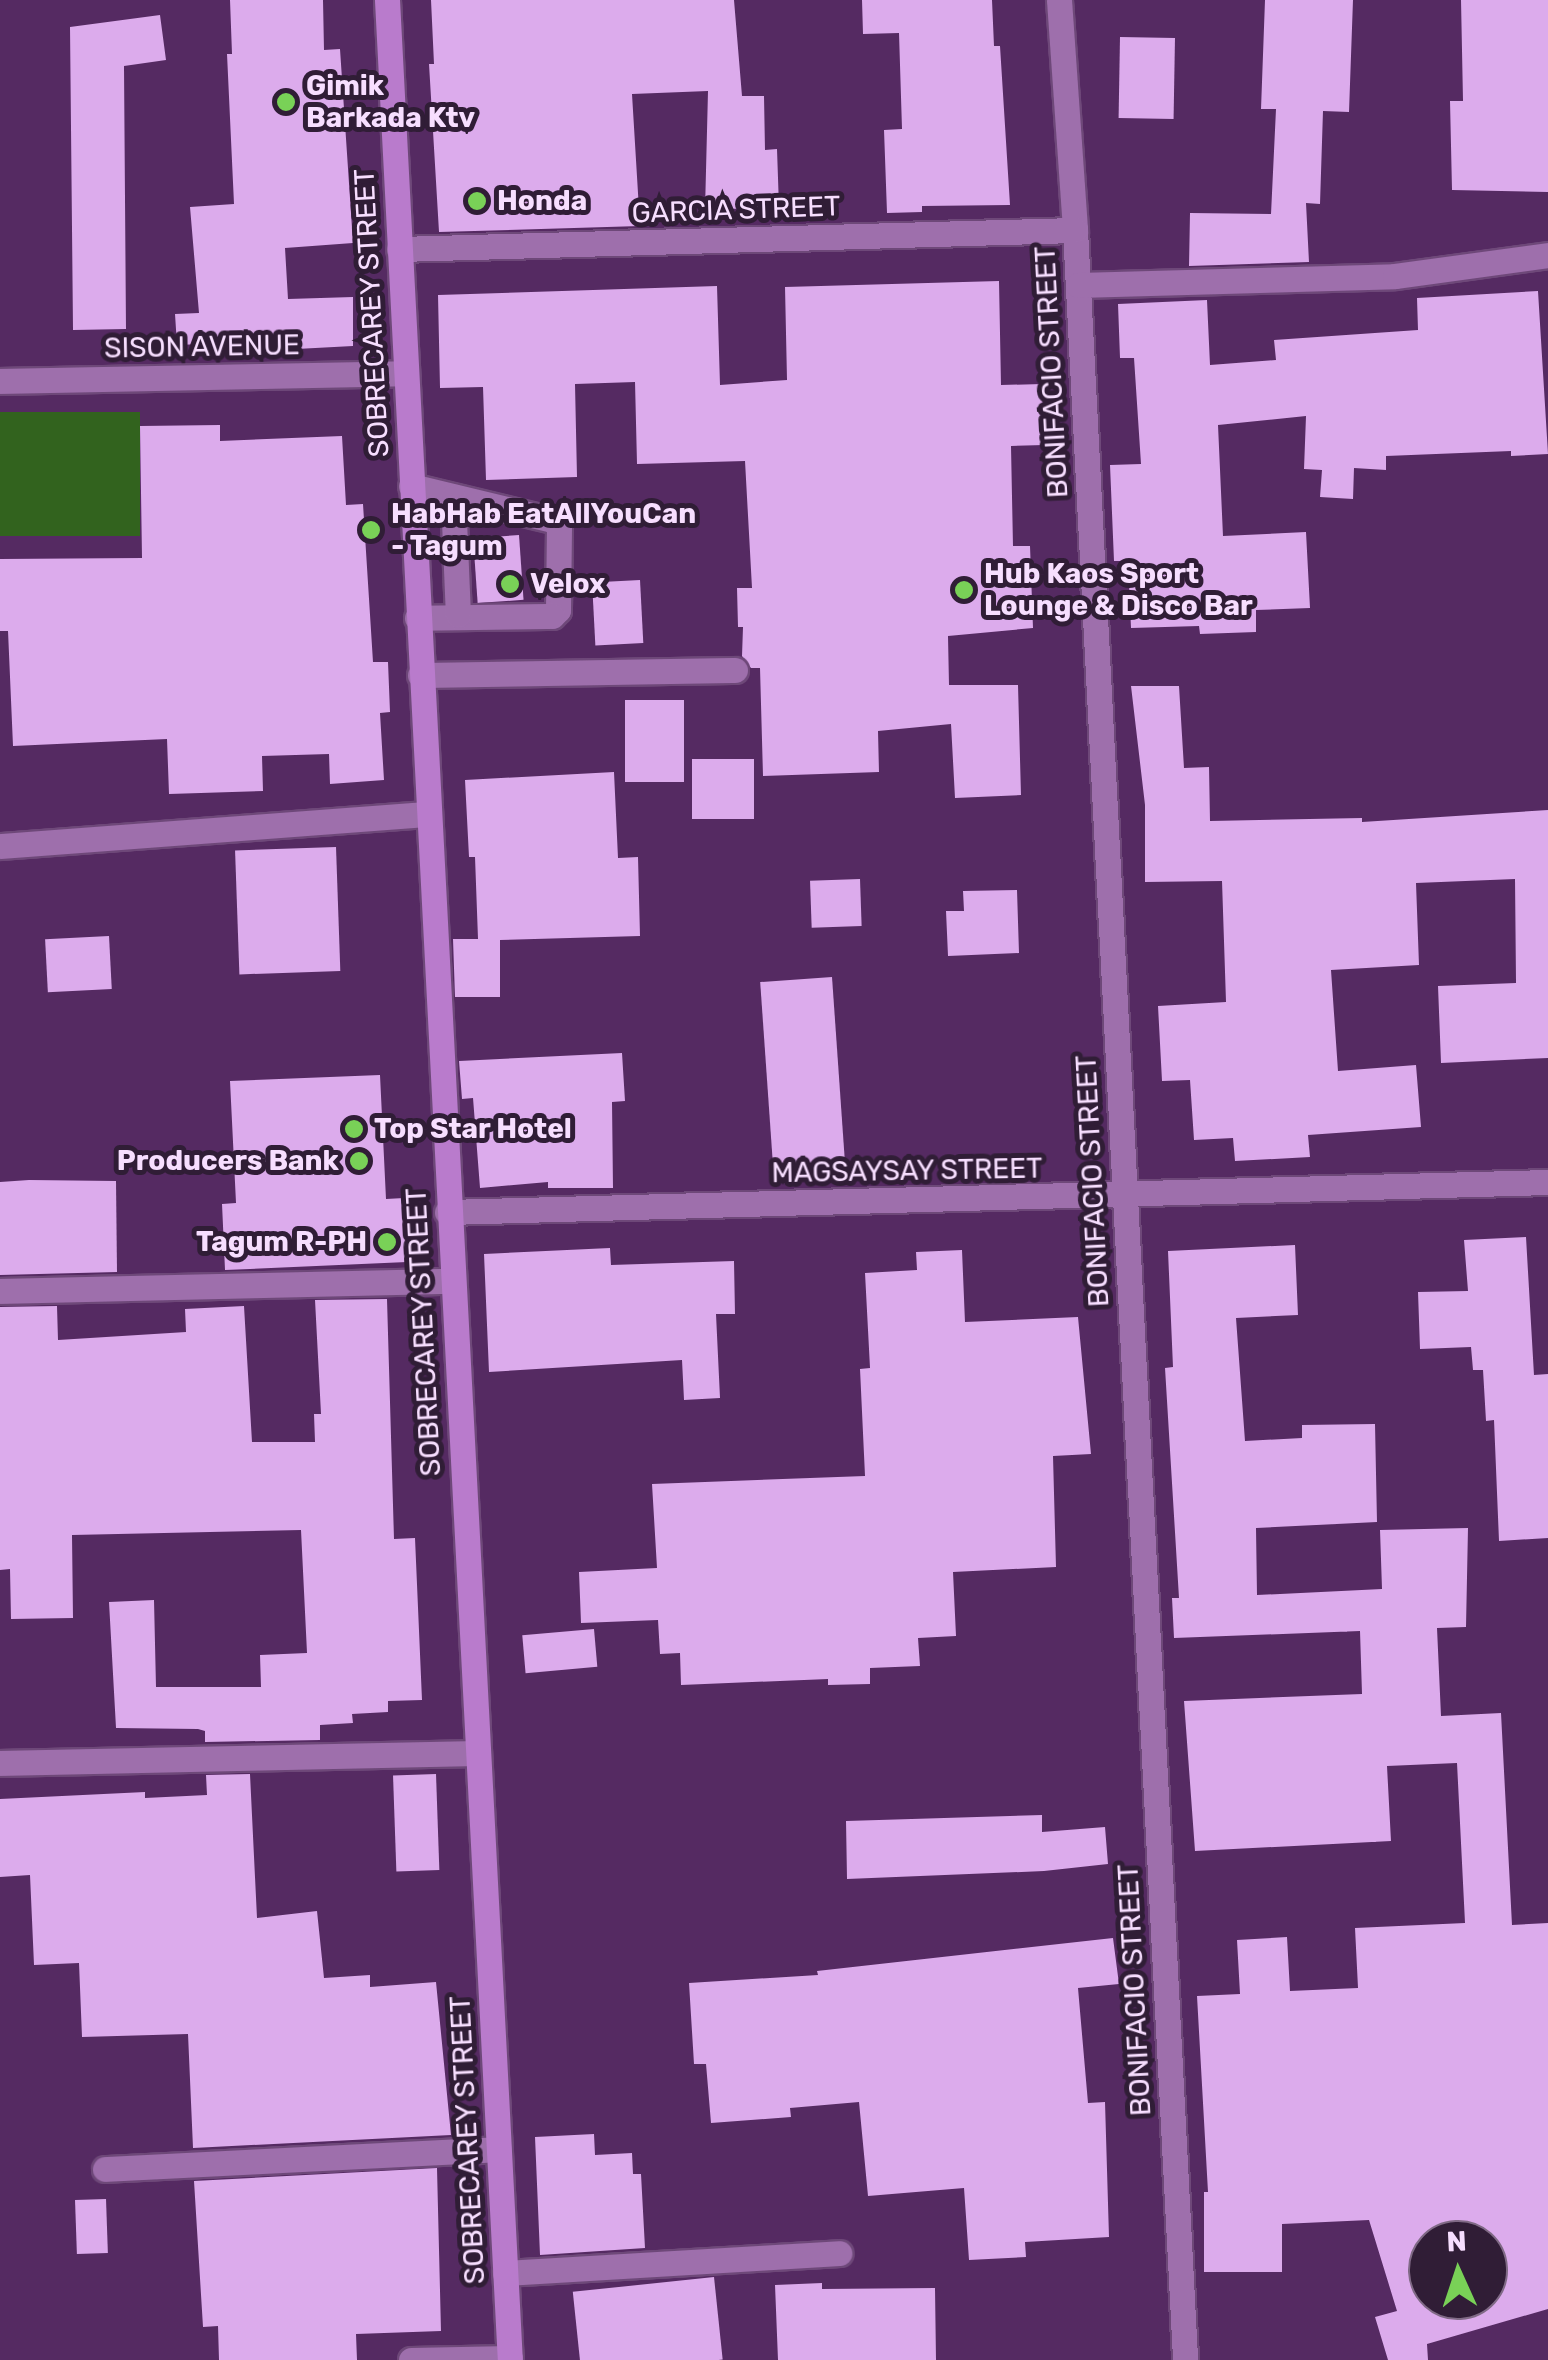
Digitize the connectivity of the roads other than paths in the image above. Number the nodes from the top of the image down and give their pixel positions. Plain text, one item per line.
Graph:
1 (387, 0) edge
2 (1060, 0) edge
3 (1075, 230) junction
4 (399, 249) junction
5 (1548, 254) edge
6 (1078, 285) junction
7 (405, 373) junction
8 (0, 380) edge
9 (411, 486) junction
10 (453, 497) junction
11 (458, 615) junction
12 (417, 618) junction
13 (734, 670) dead end
14 (420, 675) junction
15 (427, 814) junction
16 (0, 846) edge
17 (1548, 1182) edge
18 (1123, 1196) junction
19 (447, 1212) junction
20 (450, 1282) junction
21 (0, 1291) edge
22 (477, 1753) junction
23 (0, 1763) edge
24 (498, 2149) junction
25 (105, 2169) dead end
26 (839, 2253) dead end
27 (505, 2272) junction
28 (510, 2359) edge
29 (411, 2360) edge
30 (1185, 2360) edge

1 - 4 main road, SOBRECAREY STREET
2 - 3 street, BONIFACIO STREET
3 - 4 street, GARCIA STREET
3 - 6 street, BONIFACIO STREET
4 - 7 main road, SOBRECAREY STREET
5 - 6 street
6 - 18 street, BONIFACIO STREET
7 - 8 street, SISON AVENUE
7 - 9 main road, SOBRECAREY STREET
9 - 10 street
9 - 12 main road, SOBRECAREY STREET
10 - 11 street
10 - 11 street
11 - 12 street
12 - 14 main road, SOBRECAREY STREET
13 - 14 street
14 - 15 main road, SOBRECAREY STREET
15 - 16 street
15 - 19 main road, SOBRECAREY STREET
17 - 18 street, MAGSAYSAY STREET
18 - 19 street, MAGSAYSAY STREET
18 - 30 street, BONIFACIO STREET
19 - 20 main road, SOBRECAREY STREET
20 - 21 street
20 - 22 main road, SOBRECAREY STREET
22 - 23 street
22 - 24 main road, SOBRECAREY STREET
24 - 25 street
24 - 27 main road, SOBRECAREY STREET
26 - 27 street
27 - 28 main road, SOBRECAREY STREET
28 - 29 street

